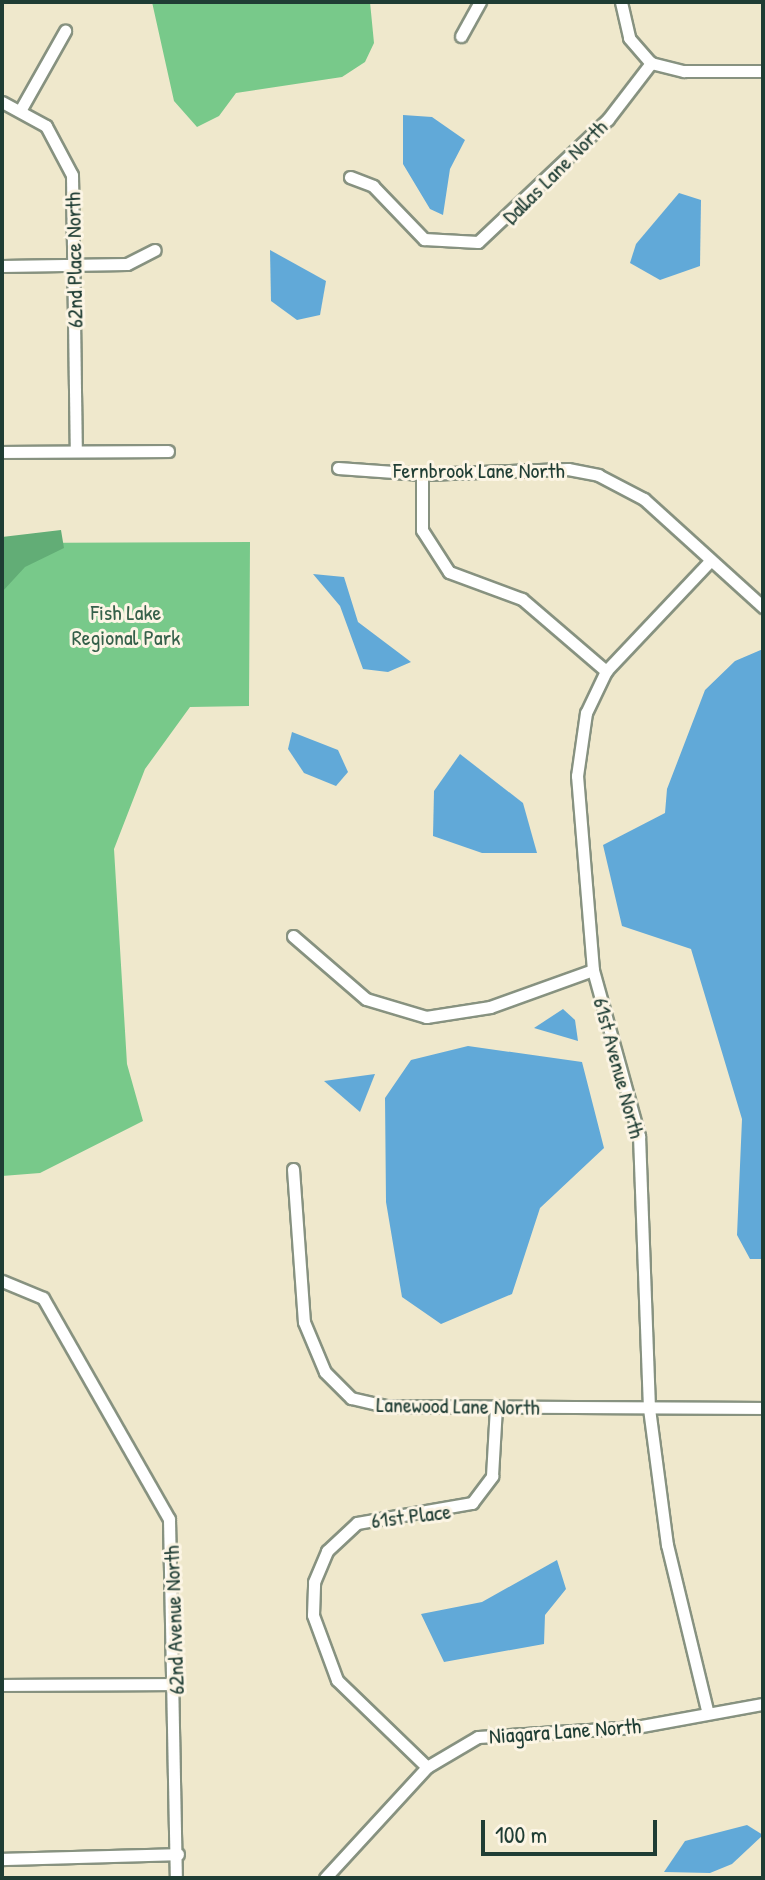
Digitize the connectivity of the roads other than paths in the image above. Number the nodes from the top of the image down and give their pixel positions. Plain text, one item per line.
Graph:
1 (480, 2) edge
2 (621, 2) edge
3 (65, 31) dead end
4 (461, 36) dead end
5 (651, 63) junction
6 (763, 71) edge
7 (2, 102) edge
8 (21, 109) junction
9 (350, 177) dead end
10 (155, 250) dead end
11 (74, 265) junction
12 (2, 266) edge
13 (76, 451) junction
14 (168, 451) dead end
15 (2, 452) edge
16 (338, 468) dead end
17 (422, 474) junction
18 (708, 563) junction
19 (763, 607) edge
20 (606, 671) junction
21 (293, 936) dead end
22 (593, 970) junction
23 (293, 1169) dead end
24 (2, 1281) edge
25 (496, 1407) junction
26 (649, 1408) junction
27 (763, 1408) edge
28 (177, 1684) junction
29 (2, 1685) edge
30 (763, 1704) edge
31 (707, 1710) junction
32 (427, 1767) junction
33 (178, 1854) junction
34 (2, 1859) edge
35 (176, 1878) edge
36 (325, 1878) edge

1 - 4 street
2 - 5 street
3 - 8 street
5 - 6 street
5 - 9 street, Dallas Lane North
7 - 8 street, 62nd Place North
8 - 11 street, 62nd Place North
10 - 11 street
11 - 12 street
11 - 13 street, 62nd Place North
13 - 14 street
13 - 15 street
16 - 17 street, Fernbrook Lane North
17 - 18 street, Fernbrook Lane North
17 - 20 street
18 - 19 street, Fernbrook Lane North
18 - 20 street, 61st Avenue North
20 - 22 street, 61st Avenue North
21 - 22 street
22 - 26 street, 61st Avenue North
23 - 25 street, Lanewood Lane North
24 - 28 street, 62nd Avenue North
25 - 26 street, Lanewood Lane North
25 - 32 street, 61st Place
26 - 27 street, Lanewood Lane North
26 - 31 street, 61st Avenue North
28 - 29 street
28 - 33 street, 62nd Avenue North
30 - 31 street, Niagara Lane North
31 - 32 street, Niagara Lane North
32 - 36 street, Niagara Lane North
33 - 34 street
33 - 35 street, 62nd Avenue North

